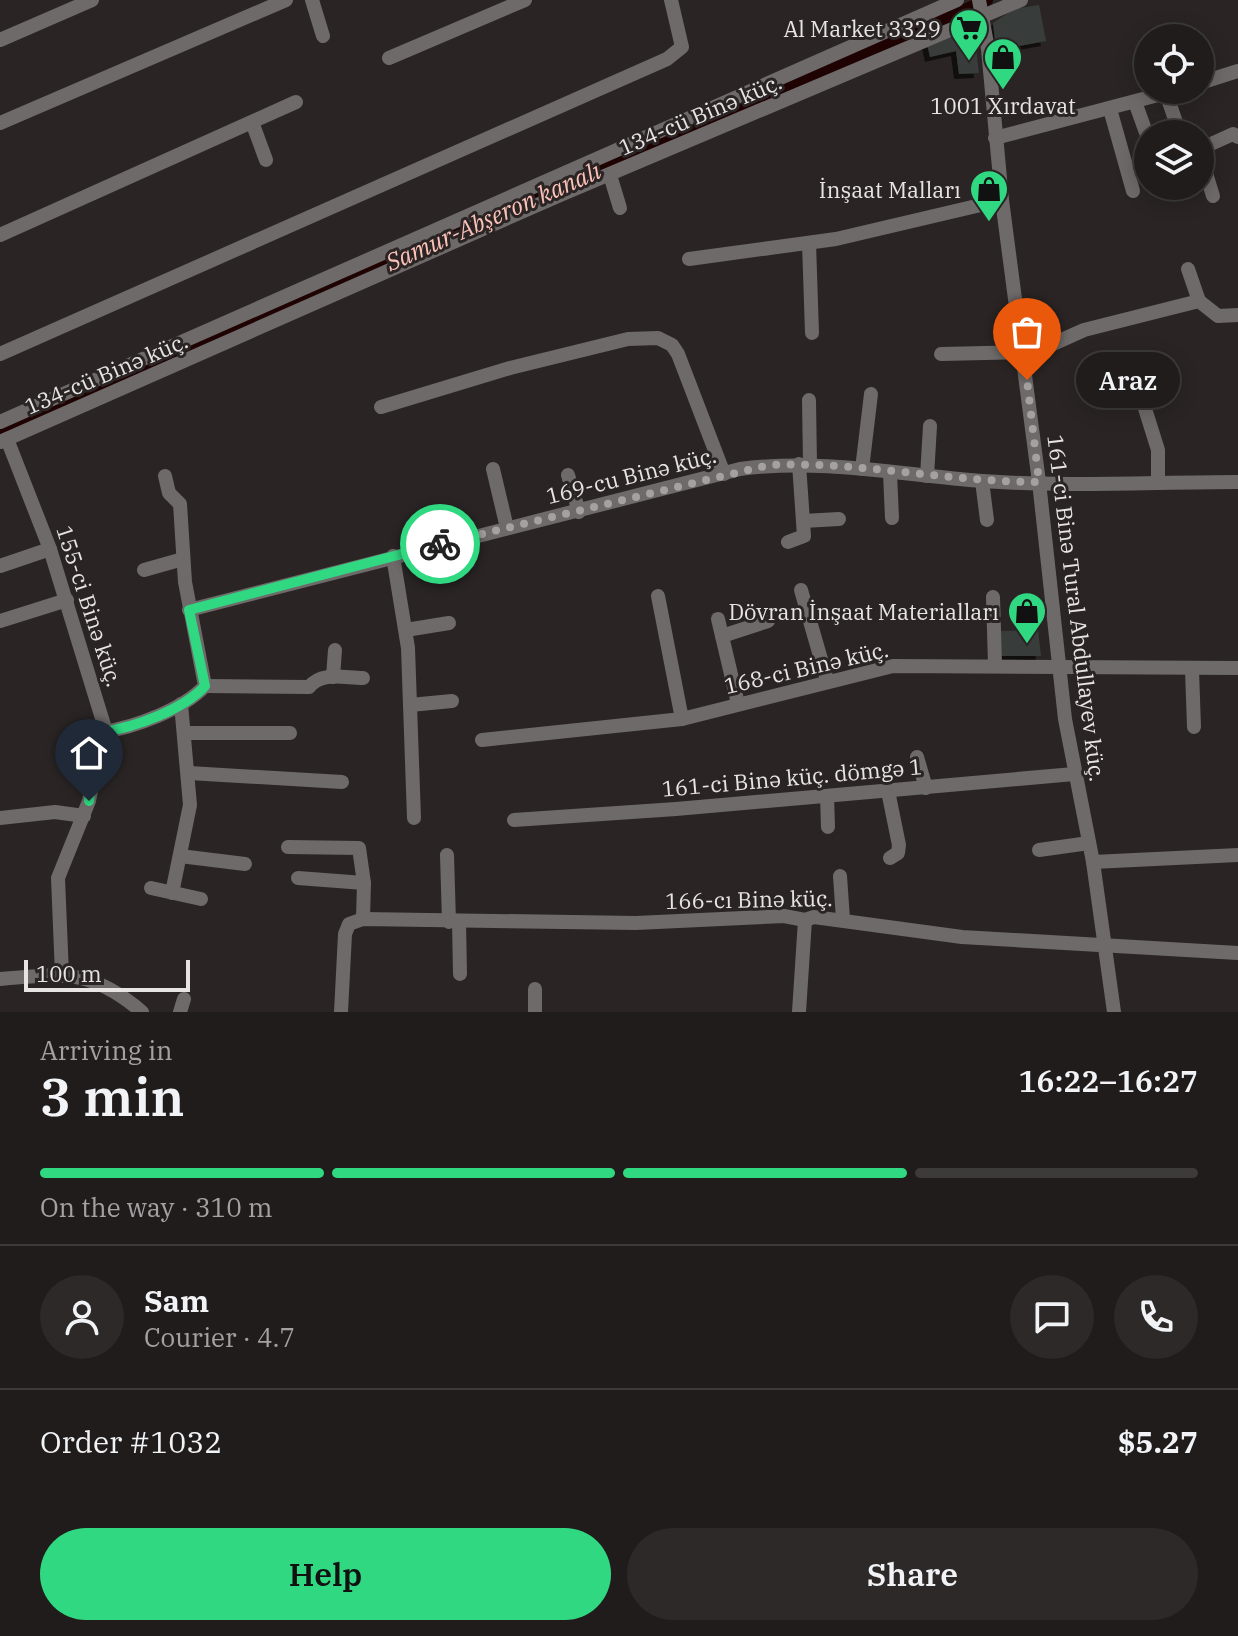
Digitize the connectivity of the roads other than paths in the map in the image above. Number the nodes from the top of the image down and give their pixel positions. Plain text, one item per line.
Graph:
1 (92, 0) edge
2 (286, 0) edge
3 (312, 0) edge
4 (525, 0) edge
5 (671, 0) edge
6 (957, 0) edge
7 (979, 0) edge
8 (1021, 0) edge
9 (983, 17) junction
10 (323, 36) dead end
11 (0, 40) edge
12 (389, 58) dead end
13 (1238, 71) edge
14 (1214, 79) edge
15 (296, 102) dead end
16 (1134, 102) edge
17 (1110, 109) junction
18 (252, 122) junction
19 (0, 123) edge
20 (1238, 137) edge
21 (995, 138) junction
22 (1214, 144) edge
23 (266, 160) dead end
24 (610, 175) junction
25 (1133, 191) dead end
26 (1002, 200) junction
27 (620, 208) dead end
28 (0, 235) edge
29 (809, 243) junction
30 (689, 259) dead end
31 (1188, 269) dead end
32 (1199, 301) junction
33 (1238, 315) edge
34 (205, 330) junction
35 (812, 333) dead end
36 (214, 351) junction
37 (0, 354) edge
38 (941, 354) dead end
39 (1024, 354) junction
40 (871, 394) dead end
41 (1142, 399) dead end
42 (809, 400) dead end
43 (381, 407) dead end
44 (0, 422) edge
45 (930, 426) dead end
46 (3, 441) edge
47 (805, 464) junction
48 (493, 469) dead end
49 (862, 469) junction
50 (890, 473) junction
51 (724, 474) junction
52 (568, 475) dead end
53 (165, 476) dead end
54 (927, 476) junction
55 (982, 481) junction
56 (1039, 482) junction
57 (1158, 482) junction
58 (1238, 482) edge
59 (579, 512) junction
60 (892, 518) dead end
61 (839, 519) dead end
62 (987, 520) dead end
63 (803, 521) junction
64 (507, 528) junction
65 (788, 542) dead end
66 (50, 549) junction
67 (393, 556) junction
68 (183, 559) junction
69 (0, 566) edge
70 (144, 570) dead end
71 (801, 590) dead end
72 (658, 596) dead end
73 (993, 597) dead end
74 (67, 600) junction
75 (189, 610) junction
76 (718, 619) dead end
77 (0, 621) edge
78 (768, 621) dead end
79 (449, 623) dead end
80 (406, 630) junction
81 (722, 636) junction
82 (335, 650) dead end
83 (995, 664) junction
84 (1057, 665) junction
85 (1238, 668) edge
86 (1192, 670) junction
87 (333, 677) junction
88 (363, 678) dead end
89 (827, 680) junction
90 (205, 686) junction
91 (452, 701) dead end
92 (181, 704) junction
93 (738, 704) junction
94 (410, 705) junction
95 (682, 719) junction
96 (1194, 727) dead end
97 (103, 732) junction
98 (186, 733) junction
99 (290, 733) dead end
100 (482, 740) dead end
101 (917, 757) dead end
102 (189, 773) junction
103 (1074, 774) junction
104 (342, 782) dead end
105 (926, 788) junction
106 (888, 791) junction
107 (827, 796) junction
108 (84, 816) junction
109 (0, 818) edge
110 (414, 818) dead end
111 (514, 820) dead end
112 (828, 827) dead end
113 (1089, 843) junction
114 (288, 847) dead end
115 (1039, 850) dead end
116 (447, 855) dead end
117 (1238, 855) edge
118 (180, 856) junction
119 (890, 858) dead end
120 (1093, 862) junction
121 (245, 864) dead end
122 (840, 876) dead end
123 (298, 878) dead end
124 (364, 883) junction
125 (151, 888) dead end
126 (172, 893) junction
127 (201, 899) dead end
128 (363, 919) junction
129 (843, 919) junction
130 (805, 920) junction
131 (454, 922) junction
132 (1104, 945) junction
133 (1238, 958) edge
134 (460, 974) dead end
135 (62, 975) junction
136 (0, 979) edge
137 (535, 989) dead end
138 (142, 1012) edge
139 (341, 1012) edge
140 (535, 1012) edge
141 (799, 1012) edge
142 (1114, 1012) edge

1 - 11 street
2 - 19 street
3 - 10 street
4 - 12 street
5 - 37 street
6 - 34 street
7 - 9 street, 161-ci Binə Tural Abdullayev küç.
8 - 9 street, 134-cü Binə küç.
9 - 21 street, 161-ci Binə Tural Abdullayev küç.
9 - 24 street, 134-cü Binə küç.
13 - 14 street
15 - 18 street
16 - 17 street
17 - 21 street
17 - 25 street
18 - 23 street
18 - 28 street
20 - 22 street
21 - 26 street, 161-ci Binə Tural Abdullayev küç.
24 - 27 street
24 - 36 street, 134-cü Binə küç.
26 - 29 street
26 - 39 street, 161-ci Binə Tural Abdullayev küç.
29 - 30 street
29 - 35 street
31 - 32 street
32 - 33 street
32 - 39 street
34 - 36 street
34 - 44 street
36 - 46 street, 134-cü Binə küç.
38 - 39 street
39 - 56 street, 161-ci Binə Tural Abdullayev küç.
40 - 49 street
41 - 57 street
42 - 47 street
43 - 51 street
45 - 54 street
46 - 66 street, 155-ci Binə küç.
47 - 49 street, 169-cu Binə küç.
47 - 51 street, 169-cu Binə küç.
47 - 63 street
48 - 64 street
49 - 50 street, 169-cu Binə küç.
50 - 54 street, 169-cu Binə küç.
50 - 60 street
51 - 59 street, 169-cu Binə küç.
52 - 59 street
53 - 68 street
54 - 55 street, 169-cu Binə küç.
55 - 56 street, 169-cu Binə küç.
55 - 62 street
56 - 57 street, 169-cu Binə küç.
56 - 84 street, 161-ci Binə Tural Abdullayev küç.
57 - 58 street, 169-cu Binə küç.
59 - 64 street, 169-cu Binə küç.
61 - 63 street
63 - 65 street
64 - 67 street, 169-cu Binə küç.
66 - 69 street
66 - 74 street, 155-ci Binə küç.
67 - 75 street, 169-cu Binə küç.
67 - 80 street
68 - 70 street
68 - 75 street
71 - 89 street
72 - 95 street
73 - 83 street
74 - 77 street
74 - 97 street, 155-ci Binə küç.
75 - 90 street
76 - 81 street
78 - 81 street
79 - 80 street
80 - 94 street
81 - 93 street
82 - 87 street
83 - 84 street, 168-ci Binə küç.
83 - 89 street, 168-ci Binə küç.
84 - 86 street, 168-ci Binə küç.
84 - 103 street, 161-ci Binə Tural Abdullayev küç.
85 - 86 street, 168-ci Binə küç.
86 - 96 street
87 - 88 street
87 - 90 street
89 - 93 street, 168-ci Binə küç.
90 - 92 street
91 - 94 street
92 - 97 street
92 - 98 street
93 - 95 street, 168-ci Binə küç.
94 - 110 street
95 - 100 street, 168-ci Binə küç.
97 - 108 street, 155-ci Binə küç.
98 - 99 street
98 - 102 street
101 - 105 street
102 - 104 street
102 - 118 street
103 - 105 street, 161-ci Binə küç. dömgə 1
103 - 113 street, 161-ci Binə Tural Abdullayev küç.
105 - 106 street, 161-ci Binə küç. dömgə 1
106 - 107 street, 161-ci Binə küç. dömgə 1
106 - 119 street
107 - 111 street, 161-ci Binə küç. dömgə 1
107 - 112 street
108 - 109 street
108 - 135 street, 155-ci Binə küç.
113 - 115 street
113 - 120 street, 161-ci Binə Tural Abdullayev küç.
114 - 124 street
116 - 131 street
117 - 120 street
118 - 121 street
118 - 126 street
120 - 132 street, 161-ci Binə Tural Abdullayev küç.
122 - 129 street
123 - 124 street
124 - 128 street
125 - 126 street
126 - 127 street
128 - 131 street, 166-cı Binə küç.
128 - 139 street
129 - 130 street, 166-cı Binə küç.
129 - 132 street, 166-cı Binə küç.
130 - 131 street, 166-cı Binə küç.
130 - 141 street
131 - 134 street
132 - 133 street, 166-cı Binə küç.
132 - 142 street, 161-ci Binə Tural Abdullayev küç.
135 - 136 street
135 - 138 street
137 - 140 street

